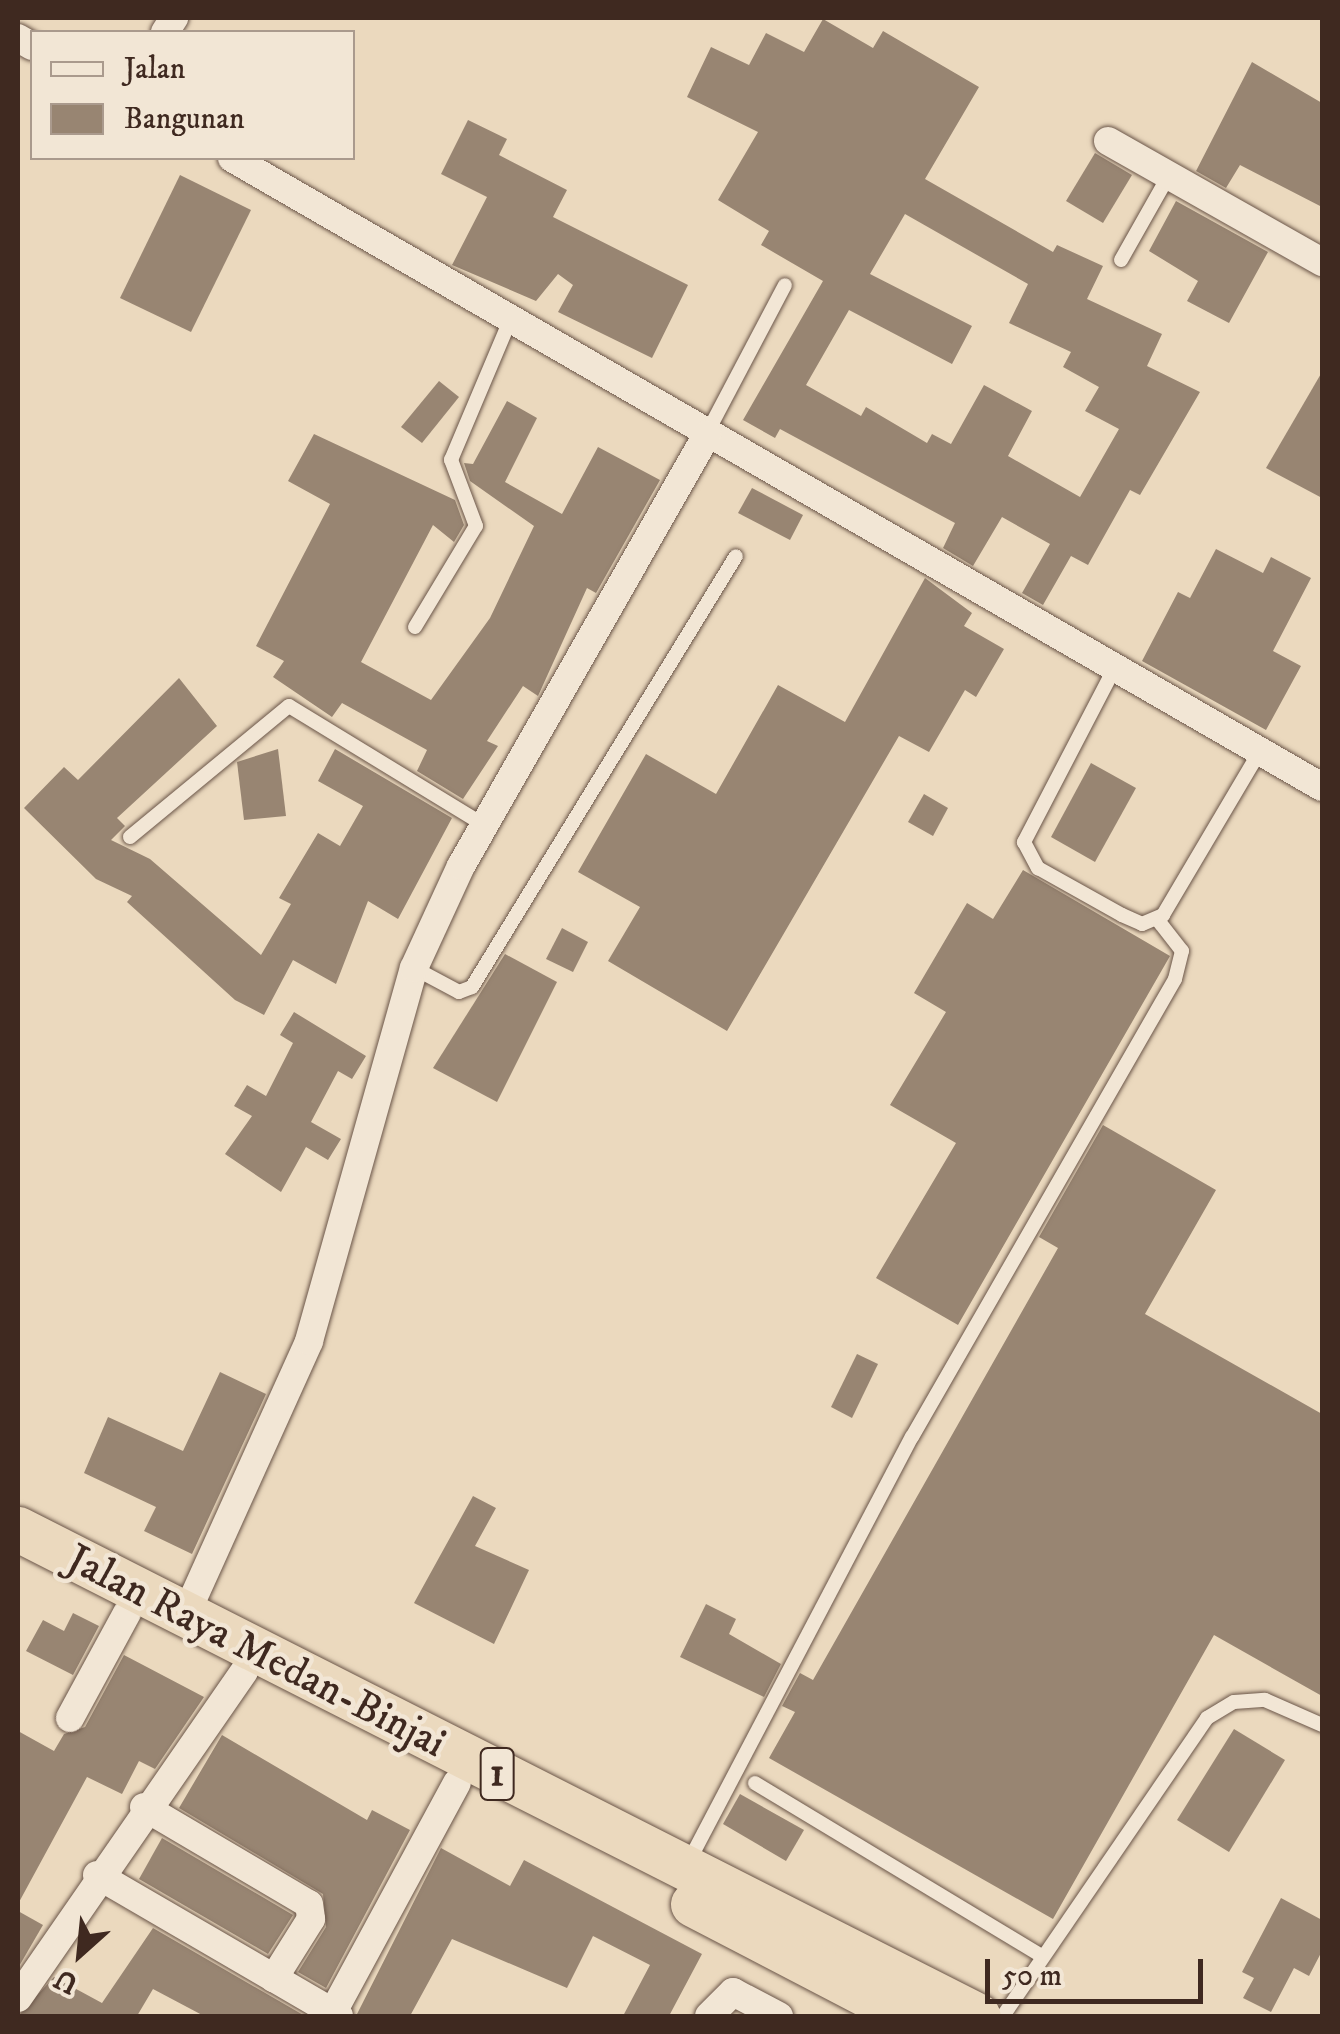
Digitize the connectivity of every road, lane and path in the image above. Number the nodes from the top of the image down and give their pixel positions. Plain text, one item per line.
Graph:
1 (1108, 141) dead end
2 (235, 160) edge
3 (1168, 176) junction
4 (1121, 260) dead end
5 (1322, 262) edge
6 (785, 285) dead end
7 (510, 320) junction
8 (706, 434) junction
9 (736, 556) dead end
10 (415, 628) dead end
11 (1112, 673) junction
12 (1260, 751) junction
13 (1322, 786) edge
14 (484, 825) junction
15 (130, 838) dead end
16 (1158, 920) junction
17 (414, 968) junction
18 (18, 1529) edge
19 (18, 1557) edge
20 (127, 1613) junction
21 (186, 1614) junction
22 (244, 1672) junction
23 (70, 1718) dead end
24 (1322, 1725) edge
25 (457, 1783) junction
26 (755, 1783) dead end
27 (144, 1807) junction
28 (687, 1866) junction
29 (97, 1874) junction
30 (1040, 1955) junction
31 (274, 1978) junction
32 (18, 1998) edge
33 (862, 2006) edge
34 (336, 2014) edge
35 (709, 2016) edge
36 (780, 2016) edge
37 (908, 2016) edge
38 (978, 2016) edge
39 (1004, 2016) edge

1 - 3 street
2 - 7 street
3 - 4 lane
3 - 5 street
6 - 8 lane
7 - 8 street
7 - 10 lane
8 - 11 street
8 - 14 street
9 - 17 lane
11 - 12 street
11 - 16 lane
12 - 13 street
12 - 16 lane
14 - 15 lane
14 - 17 street
16 - 28 lane
17 - 21 street
18 - 21 highway, Jalan Raya Medan-Binjai / 1
19 - 20 highway, Jalan Raya Medan-Binjai / 1
20 - 22 highway, Jalan Raya Medan-Binjai / 1
20 - 23 street
21 - 28 highway, Jalan Raya Medan-Binjai / 1
22 - 25 highway, Jalan Raya Medan-Binjai / 1
22 - 27 street
24 - 30 lane
25 - 33 highway, Jalan Raya Medan-Binjai / 1
25 - 34 street
26 - 30 lane
27 - 29 street
27 - 31 street
28 - 38 highway, Jalan Raya Medan-Binjai / 1
29 - 31 street
29 - 32 street
30 - 39 lane
31 - 34 street
33 - 37 highway, Jalan Raya Medan-Binjai / 1
35 - 36 street

